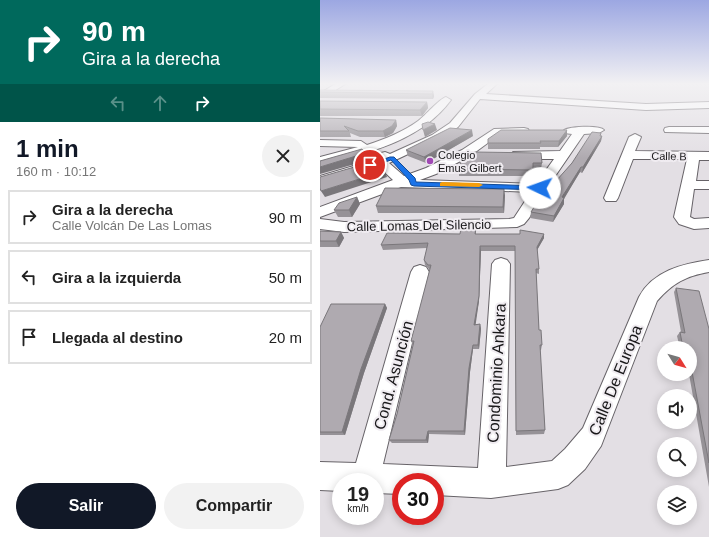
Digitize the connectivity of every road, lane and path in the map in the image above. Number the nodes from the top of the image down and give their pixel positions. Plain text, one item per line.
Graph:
1 (438, 108) edge
2 (476, 108) edge
3 (402, 122) dead end
4 (424, 122) junction
5 (599, 130) dead end
6 (669, 130) dead end
7 (709, 130) edge
8 (534, 131) edge
9 (557, 131) edge
10 (580, 131) junction
11 (635, 137) dead end
12 (320, 143) edge
13 (376, 144) junction
14 (466, 153) junction
15 (488, 154) edge
16 (502, 154) edge
17 (628, 155) junction
18 (562, 156) junction
19 (694, 156) junction
20 (709, 156) edge
21 (320, 161) edge
22 (388, 162) junction
23 (320, 180) edge
24 (410, 182) junction
25 (690, 184) junction
26 (709, 185) edge
27 (320, 187) edge
28 (540, 188) junction
29 (611, 198) dead end
30 (320, 212) edge
31 (709, 223) edge
32 (320, 224) edge
33 (501, 264) dead end
34 (709, 267) edge
35 (420, 272) dead end
36 (367, 473) edge
37 (320, 476) edge
38 (332, 476) edge
39 (384, 478) edge
40 (492, 483) junction

1 - 4 street
2 - 22 street
3 - 4 street
4 - 13 street
5 - 10 street
6 - 7 street
8 - 14 street
9 - 10 street
10 - 18 street
11 - 17 street
12 - 13 street
13 - 21 street
13 - 22 street
14 - 15 street
14 - 24 street
16 - 18 street
17 - 19 street, Calle B
17 - 29 street
18 - 28 street
19 - 20 street, Calle B
19 - 25 street
22 - 23 street
22 - 24 street
22 - 27 street
24 - 28 street
24 - 30 street
25 - 26 street
25 - 31 street
28 - 32 street, Calle Lomas Del Silencio
33 - 40 street, Condominio Ankara
34 - 40 street, Calle De Europa
35 - 36 street, Cond. Asunción
37 - 38 street, Calle De Europa
39 - 40 street, Calle De Europa

